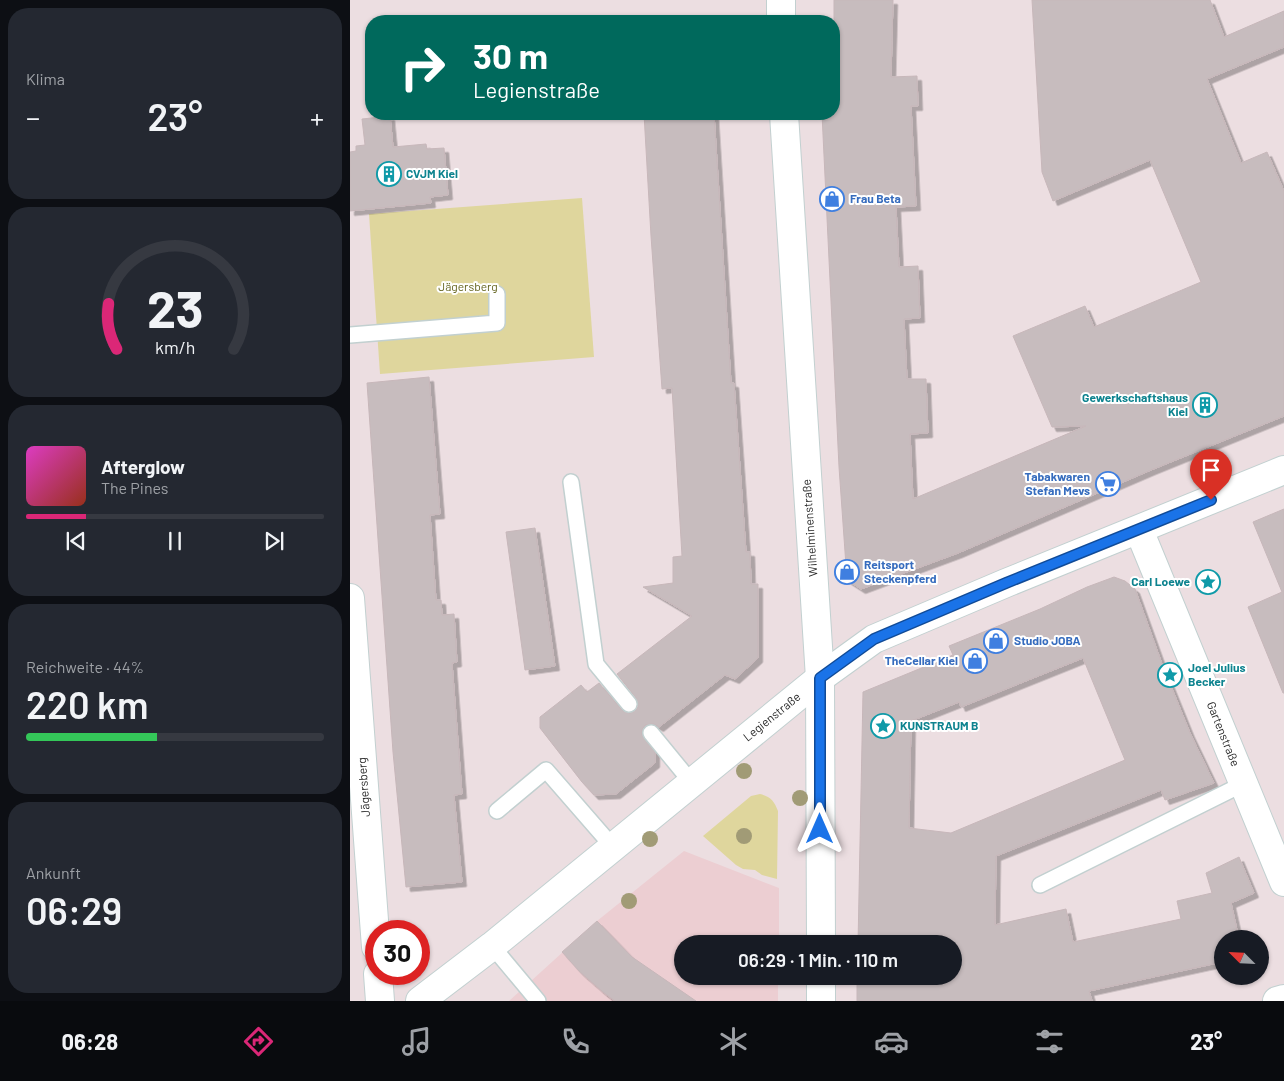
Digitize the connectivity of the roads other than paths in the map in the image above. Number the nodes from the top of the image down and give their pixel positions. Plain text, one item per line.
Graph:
1 (781, 0) edge
2 (781, 15) edge
3 (784, 120) edge
4 (496, 294) dead end
5 (350, 336) edge
6 (1284, 470) edge
7 (571, 482) dead end
8 (1139, 530) junction
9 (350, 598) edge
10 (820, 678) junction
11 (629, 704) dead end
12 (651, 733) dead end
13 (692, 783) junction
14 (1244, 784) junction
15 (497, 811) dead end
16 (613, 847) junction
17 (1284, 882) edge
18 (1040, 884) dead end
19 (374, 920) edge
20 (821, 935) edge
21 (492, 946) junction
22 (379, 985) edge
23 (821, 985) edge
24 (1284, 1000) edge
25 (380, 1001) edge
26 (420, 1001) edge
27 (538, 1001) edge
28 (821, 1001) edge
29 (1277, 1001) edge

1 - 2 street
3 - 10 street, Wilhelminenstraße
4 - 5 lane
6 - 8 street, Legienstraße
7 - 11 lane
8 - 10 street, Legienstraße
8 - 14 street, Gartenstraße
9 - 19 street, Jägersberg
10 - 13 street, Legienstraße
10 - 20 street, Wilhelminenstraße
12 - 13 lane
13 - 16 street, Legienstraße
14 - 17 street, Gartenstraße
14 - 18 lane
15 - 16 lane
16 - 21 street, Legienstraße
21 - 26 street, Legienstraße
21 - 27 lane
22 - 25 street
23 - 28 street
24 - 29 street

